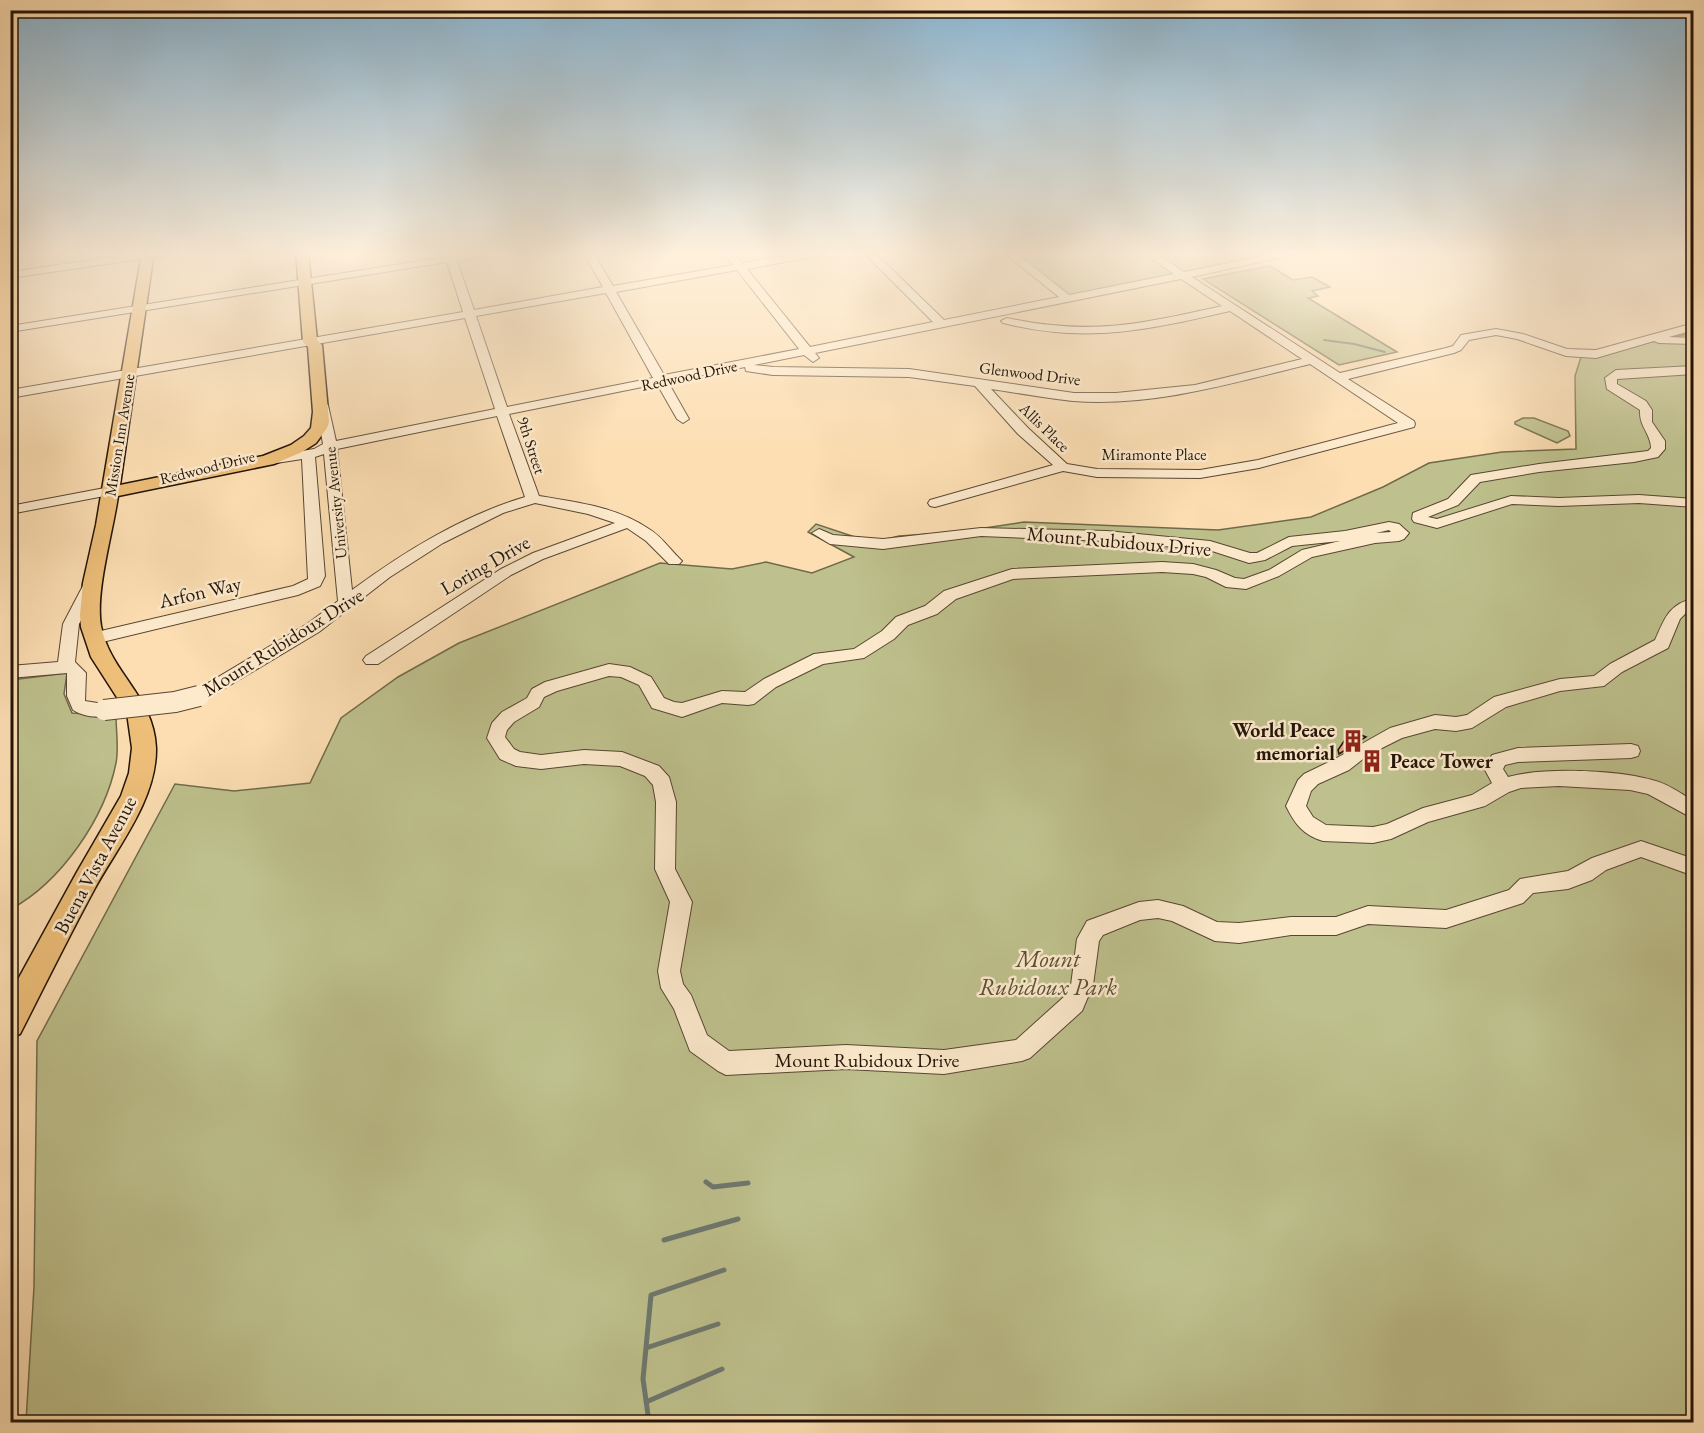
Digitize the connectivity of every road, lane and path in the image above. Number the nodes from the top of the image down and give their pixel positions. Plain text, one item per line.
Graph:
1 (75, 319) edge
2 (136, 319) edge
3 (308, 319) edge
4 (443, 319) edge
5 (473, 319) edge
6 (627, 319) edge
7 (782, 319) edge
8 (937, 319) edge
9 (969, 319) edge
10 (1182, 319) edge
11 (1248, 319) edge
12 (1007, 321) dead end
13 (942, 324) junction
14 (1694, 326) edge
15 (10, 329) edge
16 (1649, 337) junction
17 (1694, 341) edge
18 (310, 342) junction
19 (809, 352) junction
20 (1314, 360) junction
21 (740, 364) junction
22 (1694, 370) edge
23 (822, 371) junction
24 (128, 373) junction
25 (1339, 376) junction
26 (663, 380) junction
27 (980, 384) junction
28 (10, 394) edge
29 (320, 402) junction
30 (502, 412) junction
31 (683, 419) dead end
32 (330, 446) junction
33 (297, 450) junction
34 (1063, 467) junction
35 (110, 491) junction
36 (534, 499) junction
37 (935, 503) dead end
38 (1694, 503) edge
39 (10, 510) edge
40 (628, 524) junction
41 (819, 533) dead end
42 (674, 561) dead end
43 (314, 582) joint
44 (93, 583) junction
45 (1694, 603) edge
46 (346, 605) junction
47 (94, 638) junction
48 (372, 660) dead end
49 (66, 667) junction
50 (10, 672) edge
51 (1631, 751) dead end
52 (1503, 786) junction
53 (1694, 812) edge
54 (1694, 868) edge
55 (10, 1024) edge

1 - 15 street
2 - 24 main road, Mission Inn Avenue
3 - 18 main road, University Avenue
4 - 18 street
5 - 30 street, 9th Street
6 - 26 street
7 - 19 street
8 - 13 street
9 - 13 street, Redwood Drive
10 - 12 street
11 - 20 street
13 - 19 street, Redwood Drive
14 - 16 street
16 - 17 street
16 - 25 street
18 - 24 street
18 - 29 main road, University Avenue
18 - 33 main road, University Avenue
19 - 21 street, Redwood Drive
19 - 23 street
20 - 25 street
20 - 27 street, Glenwood Drive
21 - 23 street, Glenwood Drive
21 - 26 street, Redwood Drive
22 - 38 street
23 - 27 street, Glenwood Drive
24 - 28 street
24 - 35 main road, Mission Inn Avenue
25 - 34 street, Miramonte Place
26 - 30 street, Redwood Drive
26 - 31 street
27 - 34 street, Allis Place
29 - 32 street, University Avenue
29 - 33 main road, University Avenue
30 - 32 street, Redwood Drive
30 - 36 street, 9th Street
32 - 33 street, Redwood Drive
32 - 46 street, University Avenue
33 - 35 main road, Redwood Drive
33 - 35 main road, Redwood Drive
33 - 43 street, University Avenue
34 - 37 street, Miramonte Place
35 - 39 street, Redwood Drive
35 - 44 main road, Mission Inn Avenue
36 - 40 street, 9th Street
36 - 46 street, Mount Rubidoux Drive
40 - 42 street, 9th Street
40 - 48 street, Loring Drive
41 - 54 street, Mount Rubidoux Drive
43 - 47 street, Arfon Way
44 - 47 main road, Mission Inn Avenue
44 - 49 street, Mission Inn Avenue
45 - 52 street
46 - 49 street, Mount Rubidoux Drive, bridge
47 - 55 main road, Buena Vista Avenue
49 - 50 street
51 - 52 street
52 - 53 street

